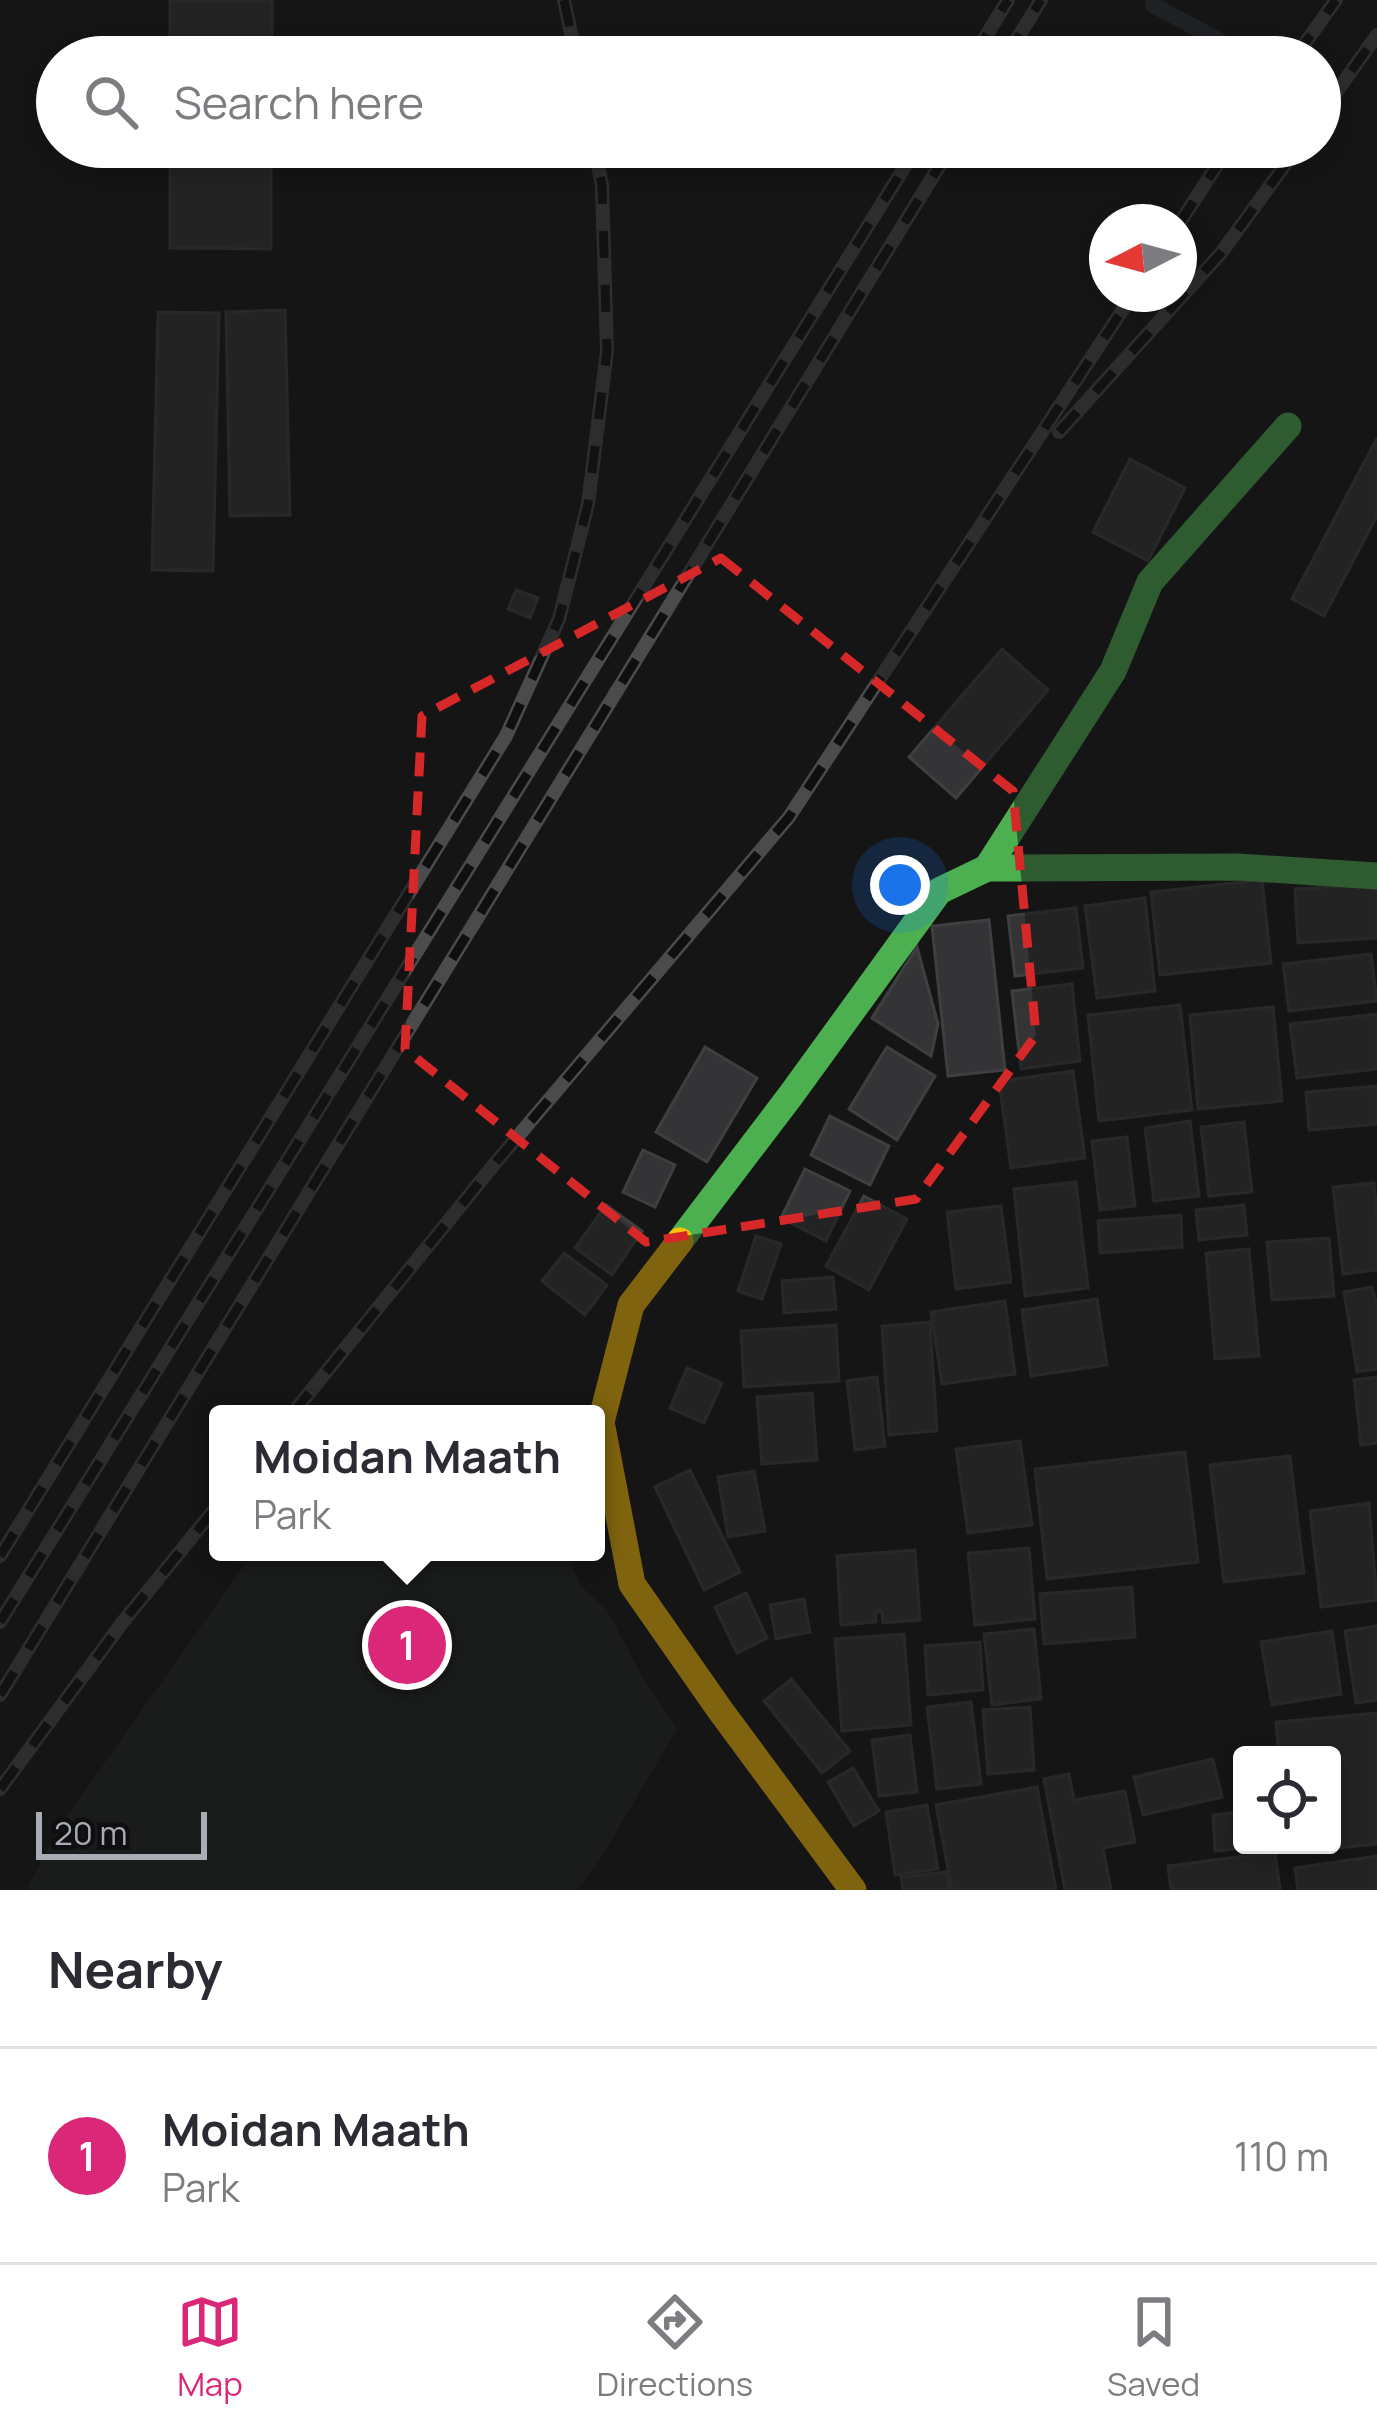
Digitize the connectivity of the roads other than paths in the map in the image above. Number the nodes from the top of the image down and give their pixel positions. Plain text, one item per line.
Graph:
1 (1288, 426) dead end
2 (987, 868) junction
3 (1377, 877) edge
4 (605, 1407) edge
5 (605, 1443) edge
6 (853, 1890) edge

1 - 2 street
2 - 3 street
2 - 4 street
5 - 6 street

